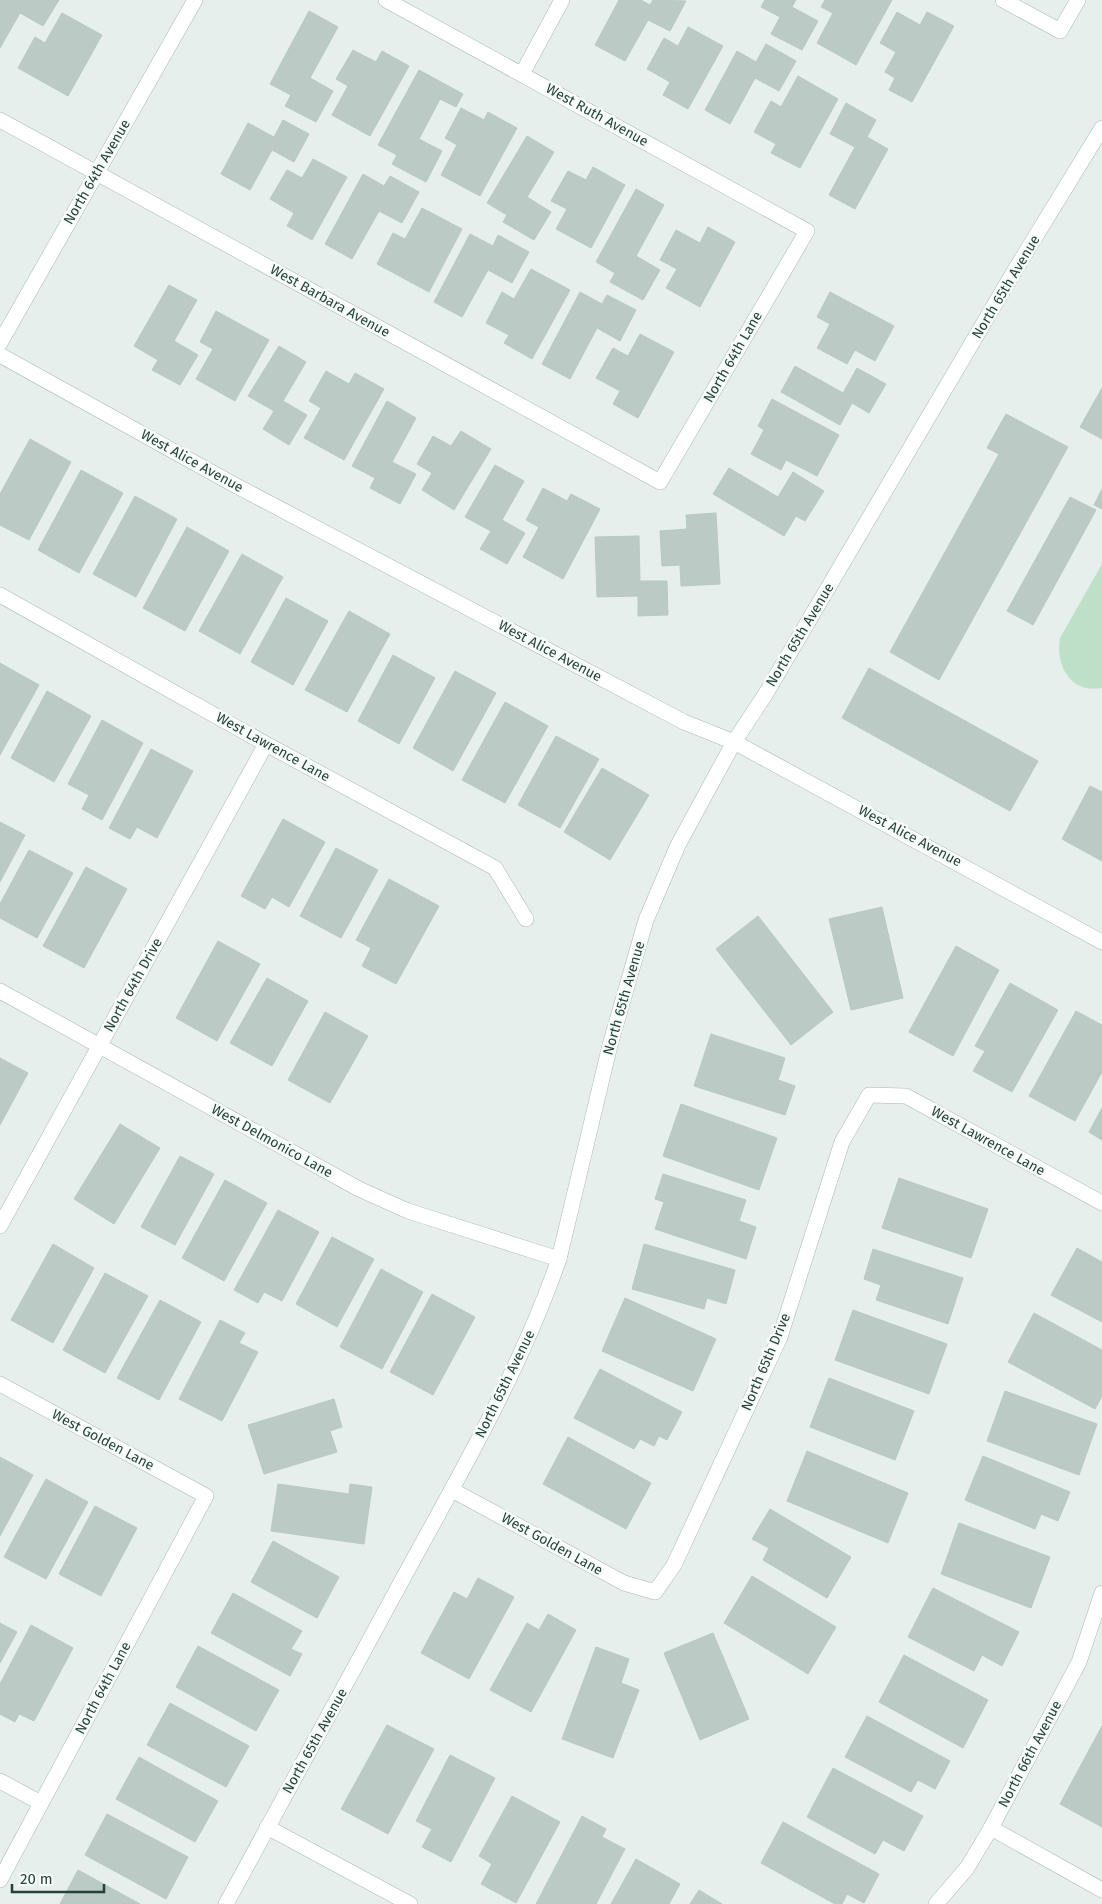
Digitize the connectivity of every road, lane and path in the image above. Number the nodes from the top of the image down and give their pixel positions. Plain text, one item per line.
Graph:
1 (195, 0) edge
2 (386, 0) edge
3 (562, 0) edge
4 (1003, 0) edge
5 (1078, 0) edge
6 (522, 74) junction
7 (0, 120) edge
8 (1102, 128) edge
9 (96, 173) junction
10 (807, 231) joint
11 (0, 343) edge
12 (0, 355) edge
13 (660, 482) joint
14 (0, 595) edge
15 (734, 742) junction
16 (266, 744) junction
17 (526, 919) dead end
18 (1102, 942) edge
19 (0, 991) edge
20 (100, 1045) junction
21 (869, 1096) joint
22 (1102, 1203) edge
23 (0, 1226) edge
24 (559, 1259) junction
25 (0, 1384) edge
26 (452, 1490) junction
27 (206, 1496) joint
28 (655, 1592) joint
29 (1102, 1593) edge
30 (0, 1781) edge
31 (41, 1803) junction
32 (267, 1827) junction
33 (991, 1828) junction
34 (0, 1880) edge
35 (1102, 1890) edge
36 (226, 1904) edge
37 (410, 1904) edge
38 (936, 1904) edge

1 - 9 street, North 64th Avenue
2 - 6 street, West Ruth Avenue
3 - 6 street
4 - 5 street
6 - 10 street, West Ruth Avenue
7 - 9 street, West Barbara Avenue
8 - 15 street, North 65th Avenue
9 - 11 street, North 64th Avenue
9 - 13 street, West Barbara Avenue
10 - 13 street, North 64th Lane
12 - 15 street, West Alice Avenue
14 - 16 street, West Lawrence Lane
15 - 18 street, West Alice Avenue
15 - 24 street, North 65th Avenue
16 - 17 street, West Lawrence Lane
16 - 20 street, North 64th Drive
19 - 20 street, West Delmonico Lane
20 - 23 street, North 64th Drive
20 - 24 street, West Delmonico Lane
21 - 22 street, West Lawrence Lane
21 - 28 street, North 65th Drive
24 - 26 street, North 65th Avenue
25 - 27 street, West Golden Lane
26 - 28 street, West Golden Lane
26 - 32 street, North 65th Avenue
27 - 31 street, North 64th Lane
29 - 33 street, North 66th Avenue
30 - 31 street
31 - 34 street, North 64th Lane
32 - 36 street, North 65th Avenue
32 - 37 street
33 - 35 street
33 - 38 street, North 66th Avenue

